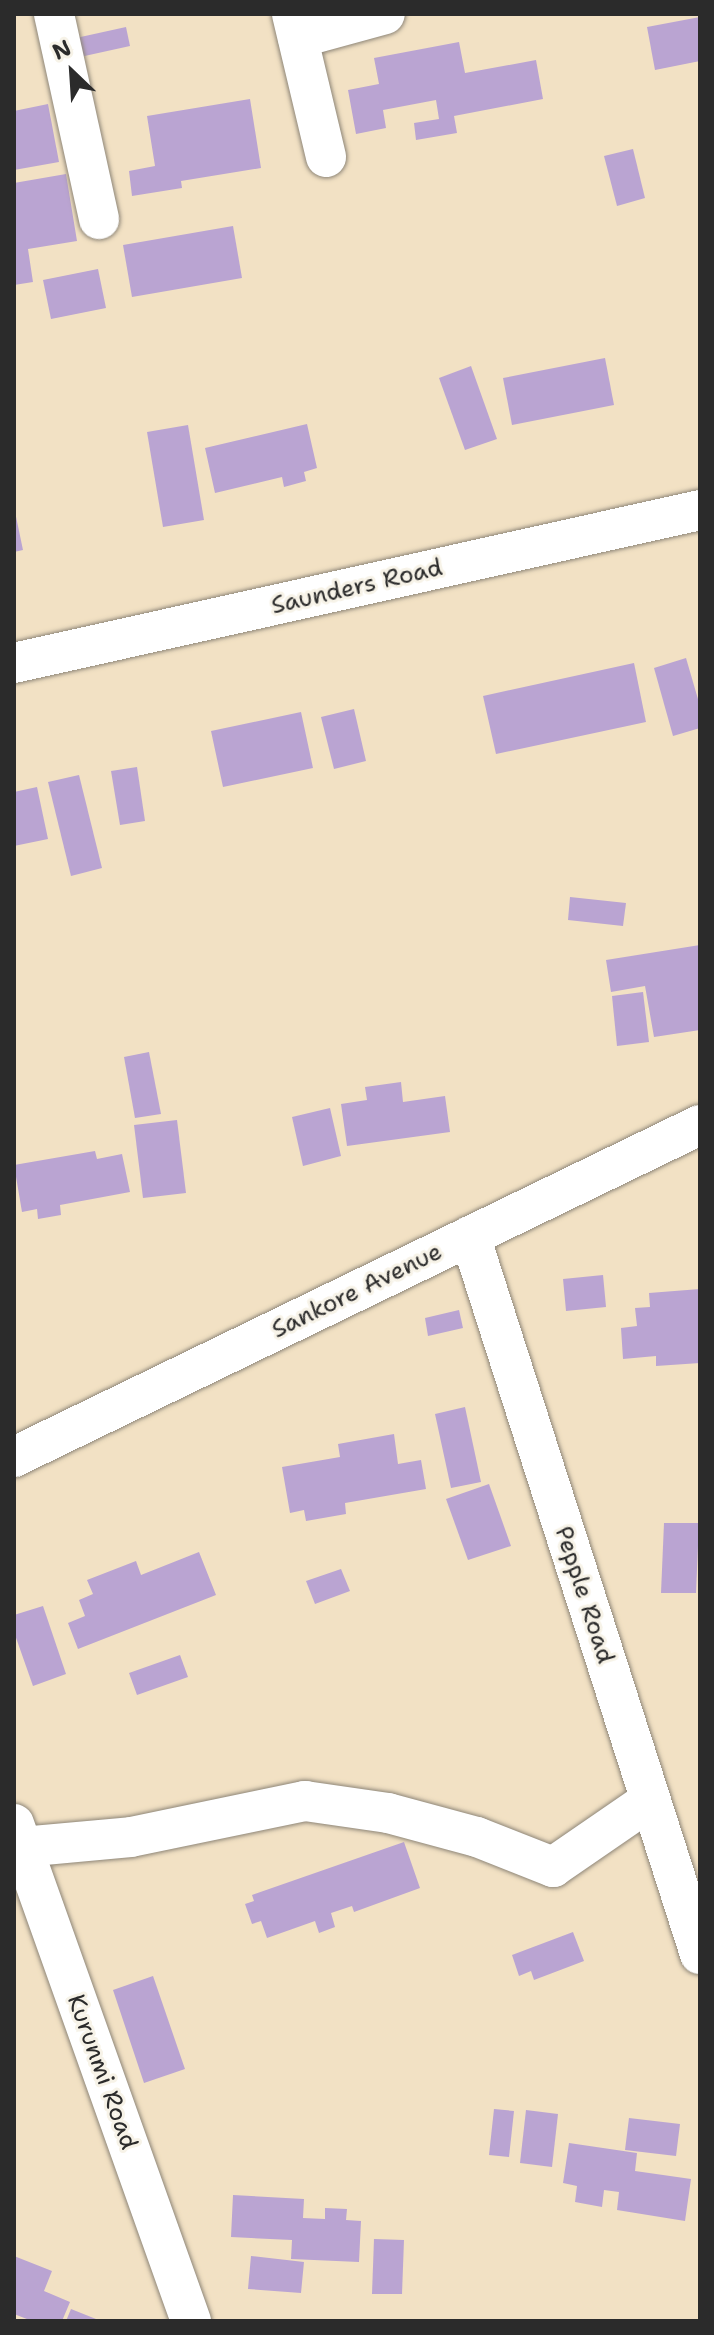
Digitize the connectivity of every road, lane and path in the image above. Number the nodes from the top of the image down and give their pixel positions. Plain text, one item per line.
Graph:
1 (54, 14) edge
2 (385, 14) edge
3 (295, 26) edge
4 (326, 157) dead end
5 (99, 219) dead end
6 (700, 510) edge
7 (14, 663) edge
8 (700, 1125) edge
9 (470, 1236) junction
10 (14, 1457) edge
11 (649, 1801) junction
12 (18, 1835) edge
13 (700, 1954) edge
14 (191, 2321) edge

1 - 5 street
2 - 3 street
3 - 4 street
6 - 7 street, Saunders Road
8 - 9 street, Sankore Avenue
9 - 10 street, Sankore Avenue
9 - 11 street, Pepple Road
11 - 12 street
11 - 13 street, Pepple Road
12 - 14 street, Kurunmi Road

